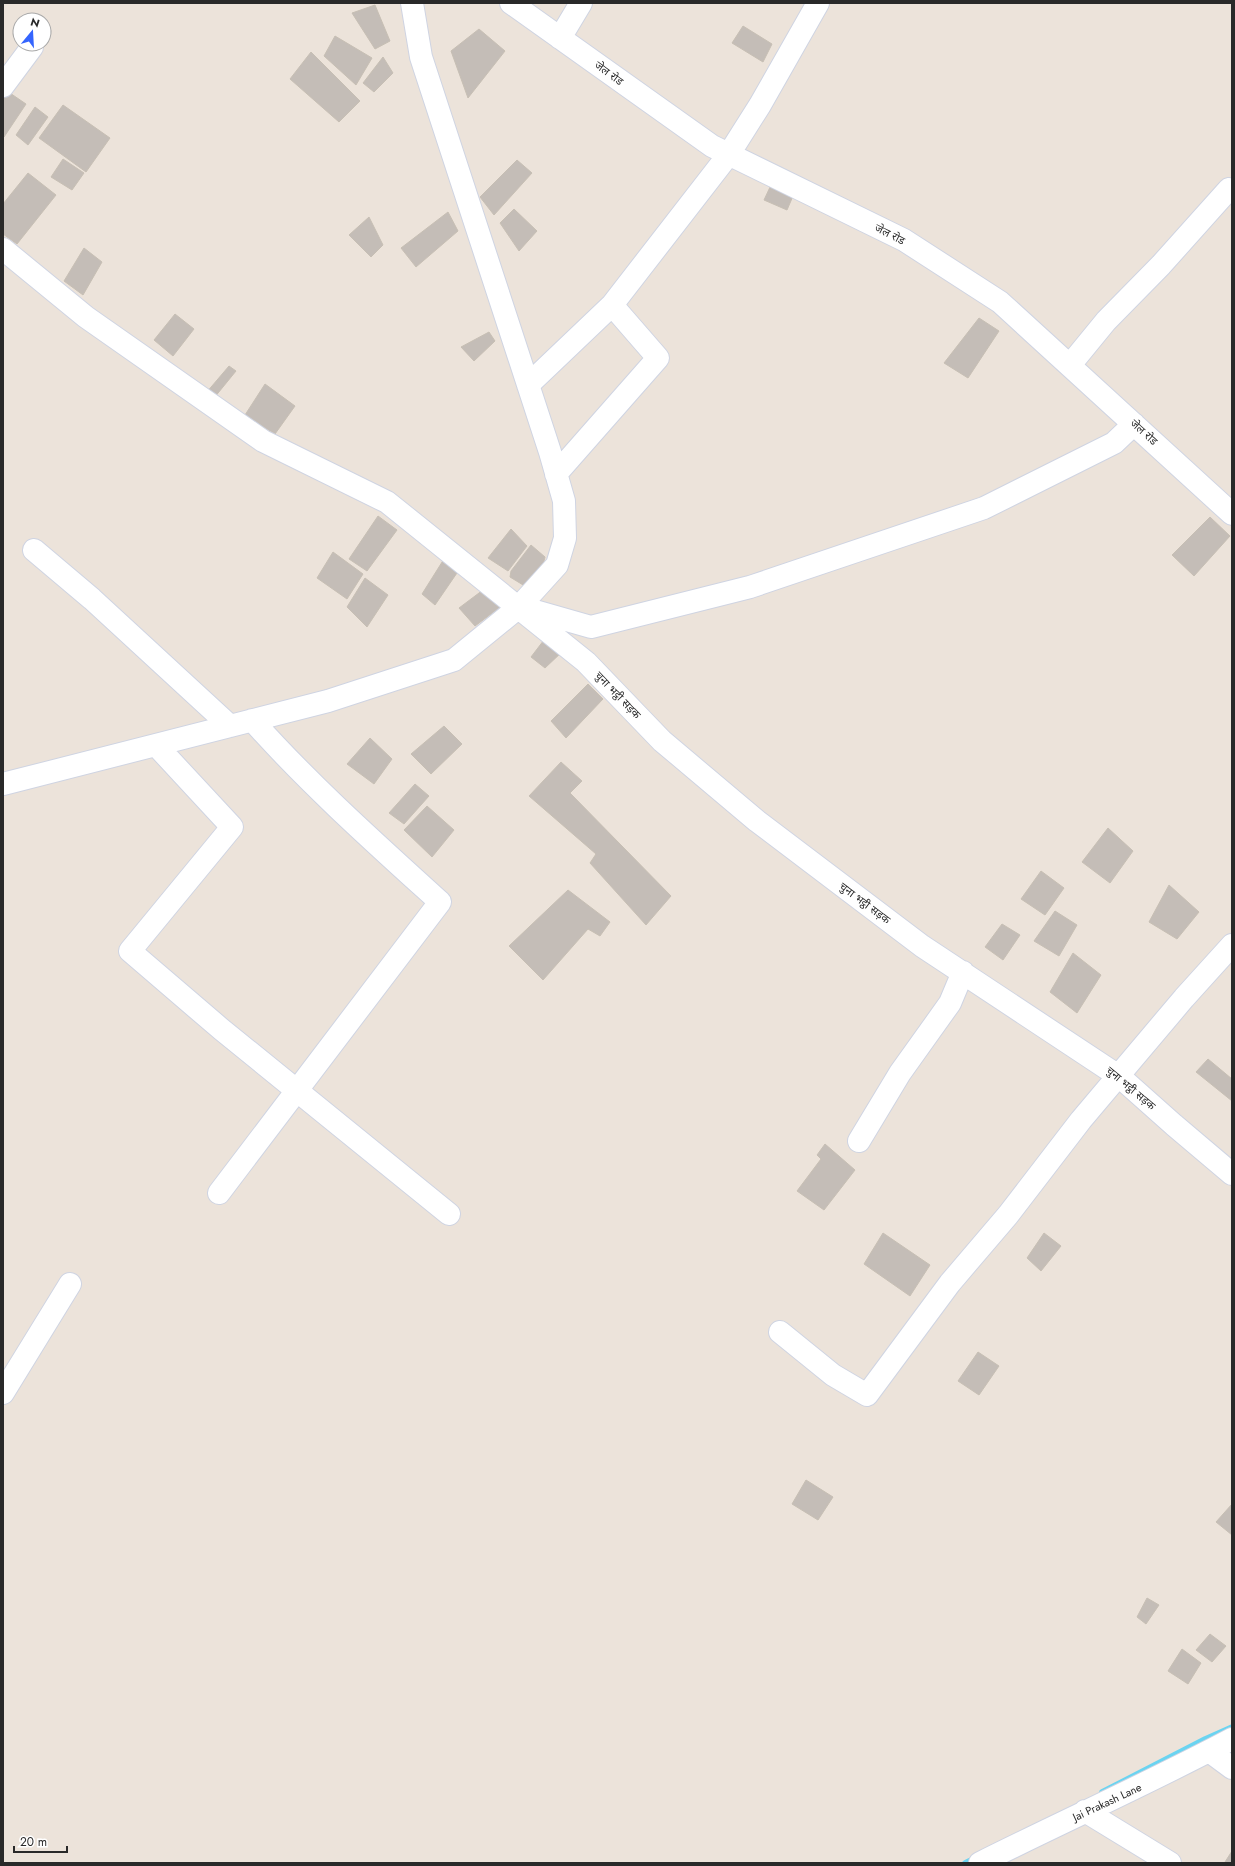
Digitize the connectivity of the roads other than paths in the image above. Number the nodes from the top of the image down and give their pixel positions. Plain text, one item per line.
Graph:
1 (412, 3) edge
2 (511, 3) edge
3 (581, 3) edge
4 (818, 3) edge
5 (560, 38) junction
6 (28, 52) edge
7 (3, 86) edge
8 (729, 154) junction
9 (1232, 191) edge
10 (3, 249) edge
11 (612, 305) junction
12 (1070, 366) junction
13 (528, 385) junction
14 (1134, 424) junction
15 (556, 474) junction
16 (1232, 514) edge
17 (34, 550) dead end
18 (519, 607) junction
19 (252, 720) junction
20 (230, 726) junction
21 (156, 745) junction
22 (3, 784) edge
23 (1232, 945) edge
24 (963, 972) junction
25 (1120, 1076) junction
26 (296, 1090) junction
27 (859, 1141) dead end
28 (1232, 1174) edge
29 (219, 1193) dead end
30 (449, 1214) dead end
31 (70, 1284) dead end
32 (780, 1332) dead end
33 (3, 1393) edge
34 (1232, 1739) edge
35 (1209, 1751) junction
36 (1232, 1768) edge
37 (1085, 1811) junction
38 (980, 1863) edge
39 (1170, 1863) edge

1 - 13 street
2 - 5 street, जेल रोड
3 - 5 street
4 - 8 street
5 - 8 street, जेल रोड
6 - 7 street
8 - 11 street
8 - 12 street, जेल रोड
9 - 12 street
10 - 18 street, चुना भट्ठी सड़क
11 - 13 street
11 - 15 street
12 - 14 street, जेल रोड
13 - 15 street
14 - 16 street, जेल रोड
14 - 18 street
15 - 18 street
17 - 20 street
18 - 19 street
18 - 24 street, चुना भट्ठी सड़क
19 - 20 street
19 - 26 street
20 - 21 street
21 - 22 street
21 - 26 street
23 - 25 street
24 - 25 street, चुना भट्ठी सड़क
24 - 27 street
25 - 28 street, चुना भट्ठी सड़क
25 - 32 street
26 - 29 street
26 - 30 street
31 - 33 street
34 - 35 street, Jai Prakash Lane
35 - 36 street
35 - 37 street, Jai Prakash Lane
37 - 38 street, Jai Prakash Lane
37 - 39 street

